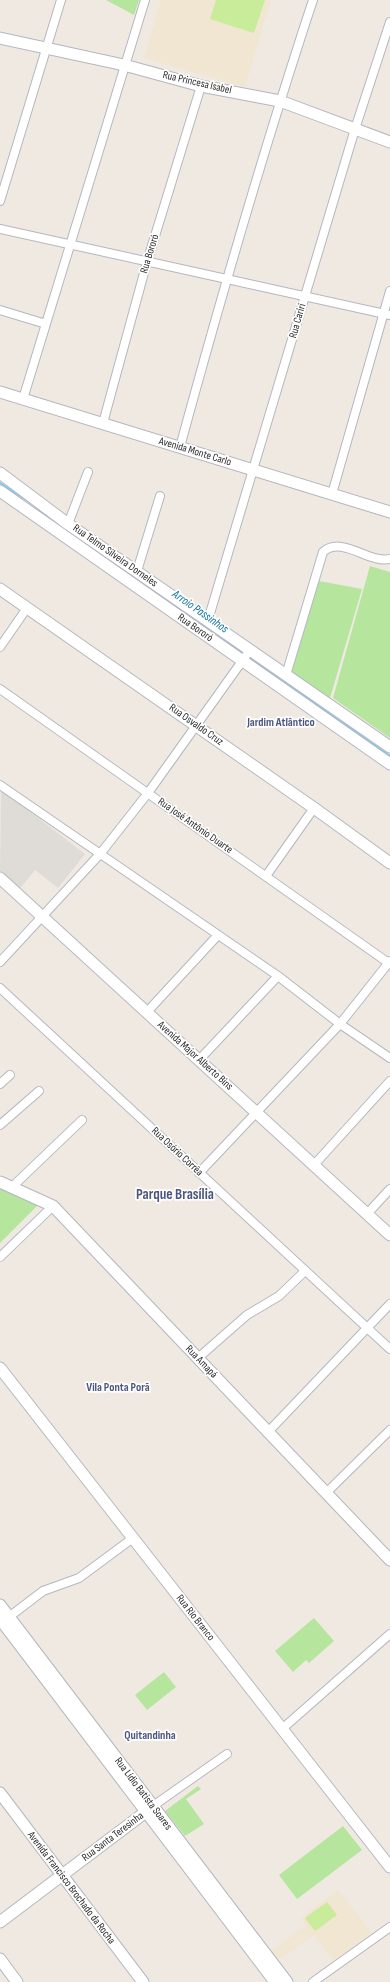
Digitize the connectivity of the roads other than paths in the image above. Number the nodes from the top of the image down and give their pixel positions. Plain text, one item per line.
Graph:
1 (61, 0) edge
2 (145, 0) edge
3 (313, 0) edge
4 (390, 22) edge
5 (0, 38) edge
6 (46, 48) junction
7 (124, 65) junction
8 (201, 86) junction
9 (280, 101) junction
10 (355, 129) junction
11 (390, 142) edge
12 (0, 201) edge
13 (0, 229) edge
14 (68, 245) junction
15 (147, 262) junction
16 (226, 280) junction
17 (390, 291) edge
18 (305, 297) junction
19 (0, 310) edge
20 (386, 314) edge
21 (46, 324) junction
22 (0, 392) edge
23 (23, 399) junction
24 (103, 424) junction
25 (180, 447) junction
26 (254, 470) junction
27 (88, 472) dead end
28 (0, 473) edge
29 (0, 491) edge
30 (332, 494) junction
31 (160, 496) dead end
32 (390, 512) edge
33 (68, 524) junction
34 (390, 559) edge
35 (137, 571) junction
36 (0, 589) edge
37 (27, 608) junction
38 (208, 620) junction
39 (0, 647) edge
40 (246, 655) junction
41 (286, 675) junction
42 (0, 688) edge
43 (196, 726) junction
44 (390, 747) edge
45 (390, 764) edge
46 (0, 786) edge
47 (148, 793) junction
48 (314, 808) junction
49 (100, 854) junction
50 (390, 864) edge
51 (266, 876) junction
52 (0, 878) edge
53 (42, 916) junction
54 (218, 935) junction
55 (0, 962) edge
56 (390, 963) edge
57 (278, 976) junction
58 (0, 988) edge
59 (146, 1012) junction
60 (340, 1024) junction
61 (390, 1058) edge
62 (199, 1060) junction
63 (10, 1075) dead end
64 (390, 1081) edge
65 (0, 1084) edge
66 (39, 1091) dead end
67 (256, 1112) junction
68 (82, 1120) dead end
69 (0, 1125) edge
70 (314, 1165) junction
71 (199, 1173) junction
72 (0, 1182) edge
73 (12, 1187) junction
74 (390, 1189) edge
75 (53, 1206) junction
76 (367, 1214) junction
77 (390, 1235) edge
78 (0, 1257) edge
79 (305, 1271) junction
80 (390, 1304) edge
81 (367, 1328) junction
82 (390, 1349) edge
83 (198, 1358) junction
84 (0, 1368) edge
85 (390, 1430) edge
86 (268, 1432) junction
87 (326, 1493) junction
88 (133, 1538) junction
89 (390, 1560) edge
90 (0, 1605) edge
91 (3, 1620) edge
92 (390, 1634) edge
93 (282, 1729) junction
94 (227, 1754) dead end
95 (0, 1793) edge
96 (149, 1809) junction
97 (390, 1867) edge
98 (62, 1876) junction
99 (0, 1922) edge
100 (390, 1927) edge
101 (261, 1956) junction
102 (0, 1959) edge
103 (17, 1982) edge
104 (143, 1982) edge
105 (275, 1982) edge
106 (287, 1982) edge
107 (313, 1982) edge

1 - 6 street
2 - 7 street
3 - 9 street
4 - 10 street, Rua Cariri
5 - 6 street, Rua Princesa Isabel
6 - 7 street, Rua Princesa Isabel
6 - 12 street
7 - 8 street, Rua Princesa Isabel
7 - 14 street
8 - 9 street, Rua Princesa Isabel
8 - 15 street, Rua Bororó
9 - 10 street, Rua Princesa Isabel
9 - 16 street
10 - 11 street, Rua Princesa Isabel
10 - 18 street, Rua Cariri
13 - 14 street
14 - 15 street
14 - 21 street
15 - 16 street
15 - 24 street, Rua Bororó
16 - 18 street
16 - 25 street
17 - 20 street
18 - 20 street
18 - 26 street, Rua Cariri
19 - 21 street
20 - 30 street
21 - 23 street
22 - 23 street, Avenida Monte Carlo
23 - 24 street, Avenida Monte Carlo
24 - 25 street, Avenida Monte Carlo
25 - 26 street, Avenida Monte Carlo
26 - 30 street, Avenida Monte Carlo
26 - 38 street, Rua Cariri
27 - 33 street
28 - 33 street, Rua Telmo Silveira Dorneles
29 - 40 street, Rua Bororó
30 - 32 street, Avenida Monte Carlo
31 - 35 street
33 - 35 street, Rua Telmo Silveira Dorneles
34 - 41 street
35 - 38 street, Rua Telmo Silveira Dorneles
36 - 37 street, Rua Osvaldo Cruz
37 - 39 street
37 - 43 street, Rua Osvaldo Cruz
38 - 40 street, Rua Telmo Silveira Dorneles
40 - 41 street, Rua Telmo Silveira Dorneles
40 - 43 street
40 - 45 street, Rua Bororó
41 - 44 street, Rua Telmo Silveira Dorneles
42 - 47 street, Rua José Antônio Duarte
43 - 47 street
43 - 48 street, Rua Osvaldo Cruz
46 - 49 street
47 - 49 street
47 - 51 street, Rua José Antônio Duarte
48 - 50 street, Rua Osvaldo Cruz
48 - 51 street
49 - 53 street
49 - 54 street
51 - 56 street, Rua José Antônio Duarte
52 - 53 street, Avenida Major Alberto Bins
53 - 55 street
53 - 59 street, Avenida Major Alberto Bins
54 - 57 street
54 - 59 street
56 - 60 street
57 - 60 street
57 - 62 street
58 - 71 street, Rua Osório Corrêa
59 - 62 street, Avenida Major Alberto Bins
60 - 61 street
60 - 67 street
62 - 67 street, Avenida Major Alberto Bins
63 - 65 street
64 - 70 street
66 - 69 street
67 - 70 street, Avenida Major Alberto Bins
67 - 71 street
68 - 73 street
70 - 76 street, Avenida Major Alberto Bins
71 - 79 street, Rua Osório Corrêa
72 - 73 street, Rua Amapá
73 - 75 street, Rua Amapá
74 - 76 street
75 - 78 street
75 - 83 street, Rua Amapá
76 - 77 street, Avenida Major Alberto Bins
79 - 81 street, Rua Osório Corrêa
79 - 83 street
80 - 81 street
81 - 82 street, Rua Osório Corrêa
81 - 86 street
83 - 86 street, Rua Amapá
84 - 88 street, Rua Rio Branco
85 - 87 street
86 - 87 street, Rua Amapá
87 - 89 street, Rua Amapá
88 - 91 street
88 - 93 street, Rua Rio Branco
90 - 91 street, Rua Lídio Batista Soares
91 - 96 street, Rua Lídio Batista Soares
92 - 93 street
93 - 97 street, Rua Rio Branco
94 - 96 street, Rua Santa Teresinha
95 - 98 street, Avenida Francisco Brochado da Rocha
96 - 98 street, Rua Santa Teresinha
96 - 101 street, Rua Lídio Batista Soares
98 - 99 street, Rua Santa Teresinha
98 - 104 street, Avenida Francisco Brochado da Rocha
100 - 107 street
101 - 105 street, Rua Lídio Batista Soares
101 - 106 street, Rua Lídio Batista Soares
102 - 103 street

